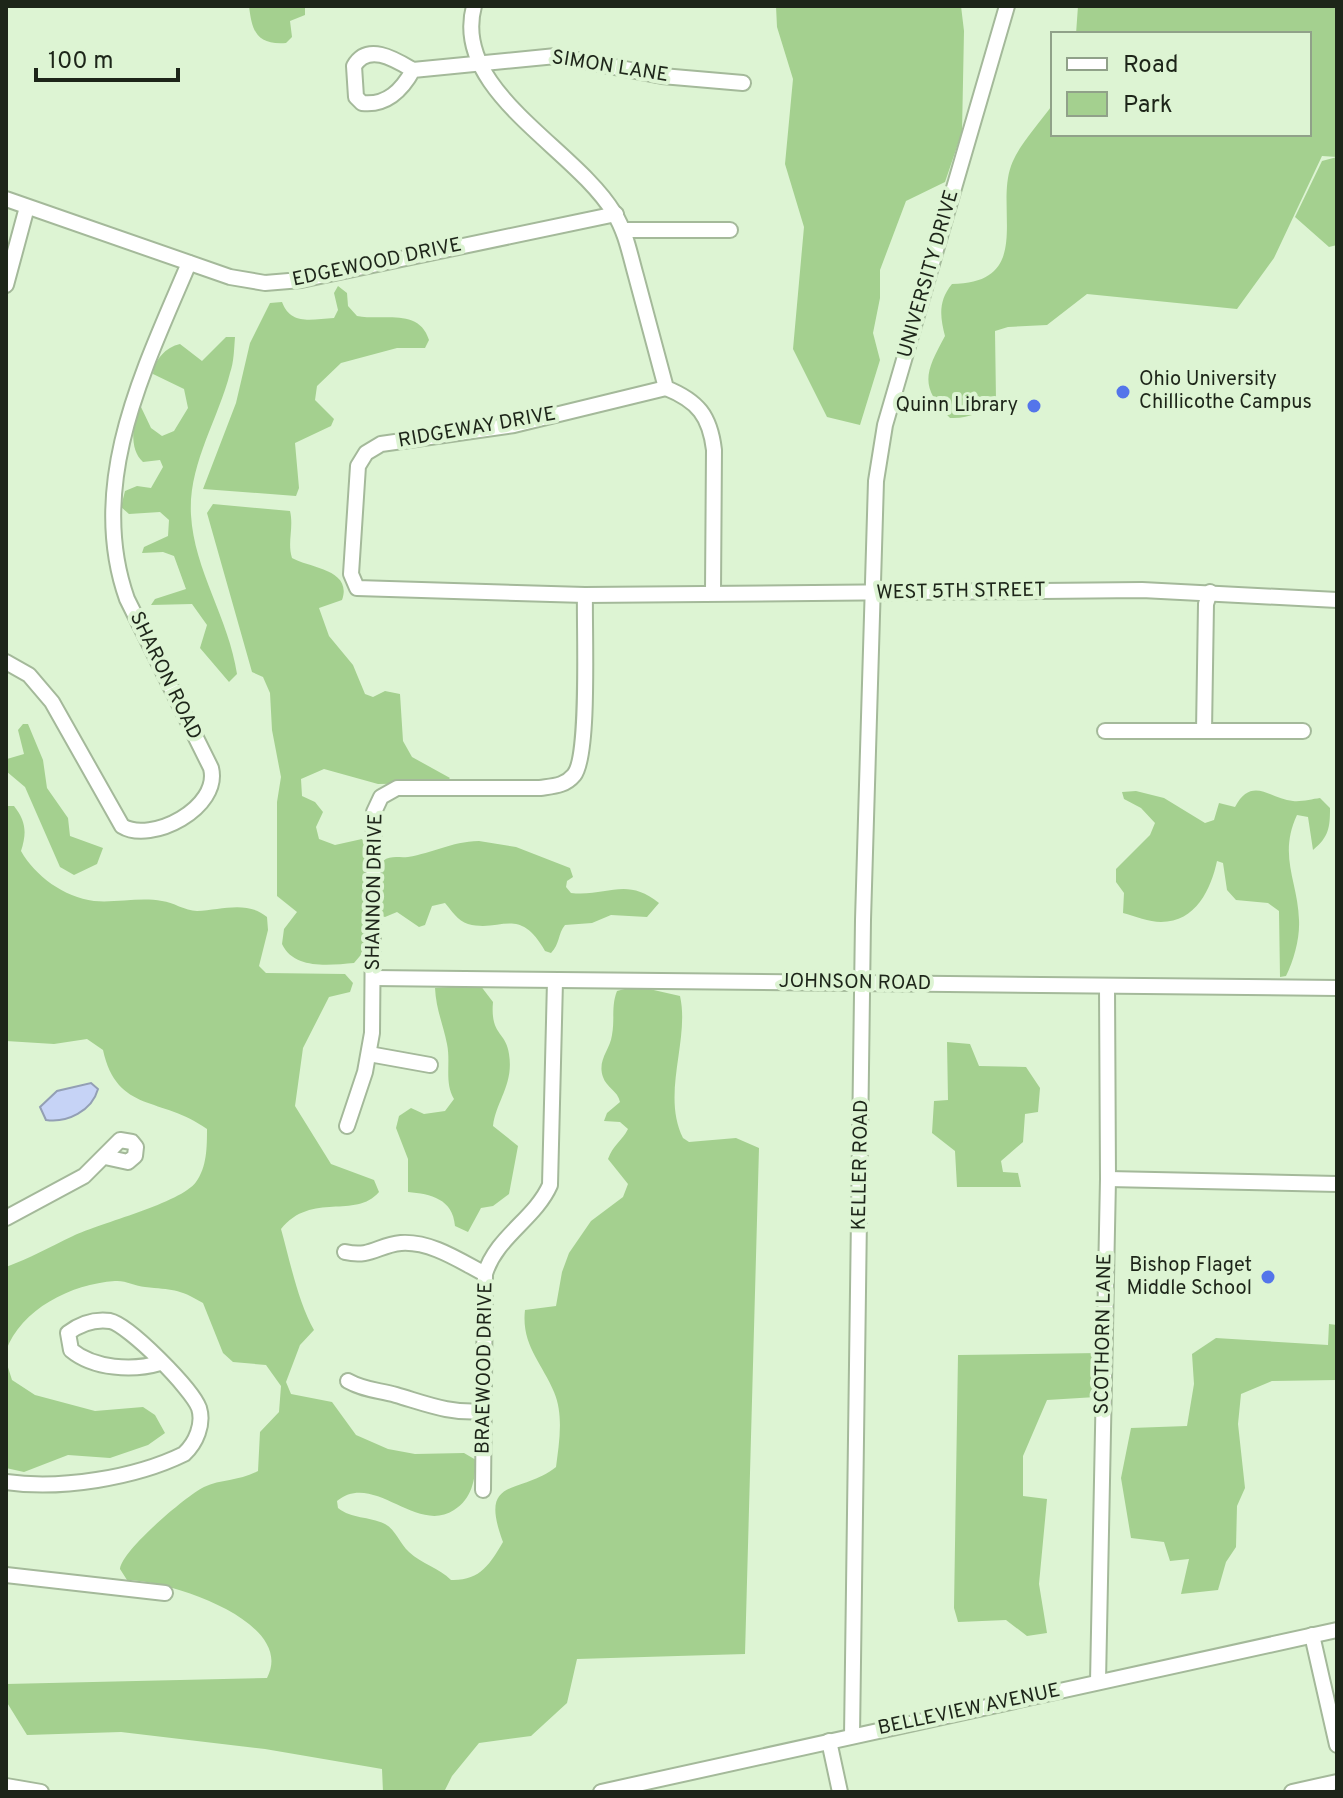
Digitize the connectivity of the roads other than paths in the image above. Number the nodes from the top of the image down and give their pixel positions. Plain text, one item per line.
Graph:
1 (474, 6) edge
2 (1007, 6) edge
3 (478, 63) junction
4 (413, 70) dead end
5 (743, 83) dead end
6 (6, 199) edge
7 (27, 207) junction
8 (616, 214) junction
9 (623, 230) junction
10 (730, 230) dead end
11 (189, 263) junction
12 (6, 285) edge
13 (666, 388) junction
14 (713, 591) junction
15 (1210, 592) junction
16 (873, 594) junction
17 (585, 595) junction
18 (1337, 600) edge
19 (6, 662) edge
20 (1105, 731) dead end
21 (1204, 731) junction
22 (1303, 731) dead end
23 (373, 978) junction
24 (555, 981) junction
25 (863, 983) junction
26 (1107, 986) junction
27 (1337, 988) edge
28 (369, 1054) junction
29 (430, 1065) dead end
30 (347, 1126) dead end
31 (105, 1157) dead end
32 (1108, 1179) junction
33 (1337, 1184) edge
34 (6, 1218) edge
35 (345, 1252) dead end
36 (485, 1274) junction
37 (160, 1363) junction
38 (348, 1381) dead end
39 (484, 1411) junction
40 (6, 1482) edge
41 (483, 1490) dead end
42 (6, 1575) edge
43 (165, 1593) dead end
44 (1337, 1630) edge
45 (1312, 1635) junction
46 (1098, 1682) junction
47 (852, 1736) junction
48 (829, 1741) junction
49 (1337, 1745) edge
50 (680, 1775) junction
51 (1337, 1782) edge
52 (6, 1786) edge
53 (41, 1792) edge
54 (601, 1792) edge
55 (684, 1792) edge
56 (840, 1792) edge
57 (1292, 1792) edge

1 - 3 street
2 - 16 street, UNIVERSITY DRIVE
3 - 4 street, SIMON LANE
3 - 5 street, SIMON LANE
3 - 8 street
6 - 7 street, EDGEWOOD DRIVE
7 - 11 street, EDGEWOOD DRIVE
7 - 12 street
8 - 9 street
8 - 11 street, EDGEWOOD DRIVE
9 - 10 street
9 - 13 street
11 - 19 street, SHARON ROAD
13 - 14 street
13 - 17 street, RIDGEWAY DRIVE
14 - 16 street, WEST 5TH STREET
14 - 17 street, WEST 5TH STREET
15 - 16 street, WEST 5TH STREET
15 - 18 street, WEST 5TH STREET
15 - 21 street
16 - 25 street, KELLER ROAD
17 - 23 street, SHANNON DRIVE
20 - 21 street
21 - 22 street
23 - 24 street, JOHNSON ROAD
23 - 28 street, SHANNON DRIVE
24 - 25 street, JOHNSON ROAD
24 - 36 street, BRAEWOOD DRIVE
25 - 26 street, JOHNSON ROAD
25 - 47 street, KELLER ROAD
26 - 27 street, JOHNSON ROAD
26 - 32 street, SCOTHORN LANE
28 - 29 street
28 - 30 street, SHANNON DRIVE
31 - 34 street
32 - 33 street
32 - 46 street, SCOTHORN LANE
35 - 36 street
36 - 39 street, BRAEWOOD DRIVE
37 - 37 street
37 - 40 street
38 - 39 street
39 - 41 street, BRAEWOOD DRIVE
42 - 43 street
44 - 45 street, BELLEVIEW AVENUE
45 - 46 street, BELLEVIEW AVENUE
45 - 49 street
46 - 47 street, BELLEVIEW AVENUE
47 - 48 street, BELLEVIEW AVENUE
48 - 50 street, BELLEVIEW AVENUE
48 - 56 street
50 - 54 street, BELLEVIEW AVENUE
50 - 55 street
51 - 57 street
52 - 53 street

